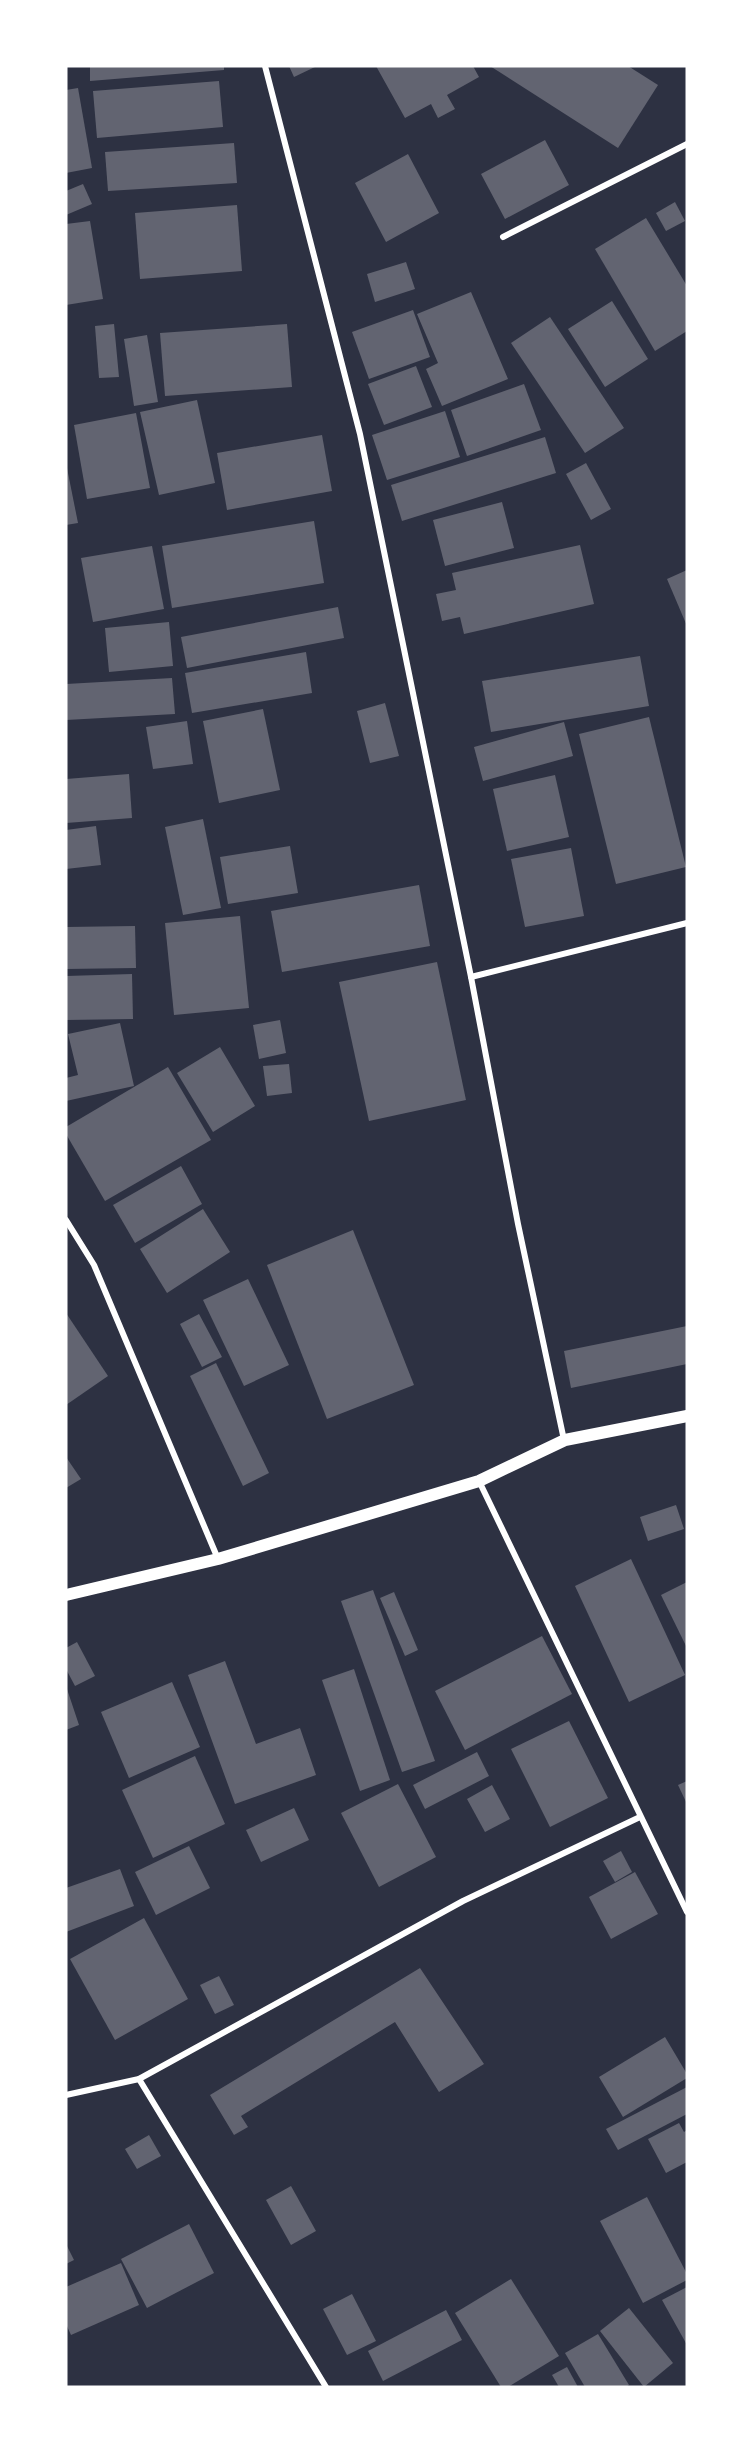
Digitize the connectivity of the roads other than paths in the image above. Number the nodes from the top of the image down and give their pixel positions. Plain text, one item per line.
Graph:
1 (265, 66) edge
2 (687, 144) edge
3 (503, 237) dead end
4 (687, 923) edge
5 (471, 977) junction
6 (66, 1220) edge
7 (687, 1416) edge
8 (565, 1440) junction
9 (479, 1481) junction
10 (218, 1558) junction
11 (66, 1595) edge
12 (640, 1817) junction
13 (687, 1912) edge
14 (139, 2079) junction
15 (66, 2096) edge
16 (326, 2387) edge

1 - 5 street
2 - 3 street
4 - 5 street
5 - 8 street
6 - 10 street
7 - 8 main road
8 - 9 main road
9 - 10 main road
9 - 12 street
10 - 11 main road
12 - 13 street
12 - 14 street
14 - 15 street
14 - 16 street

